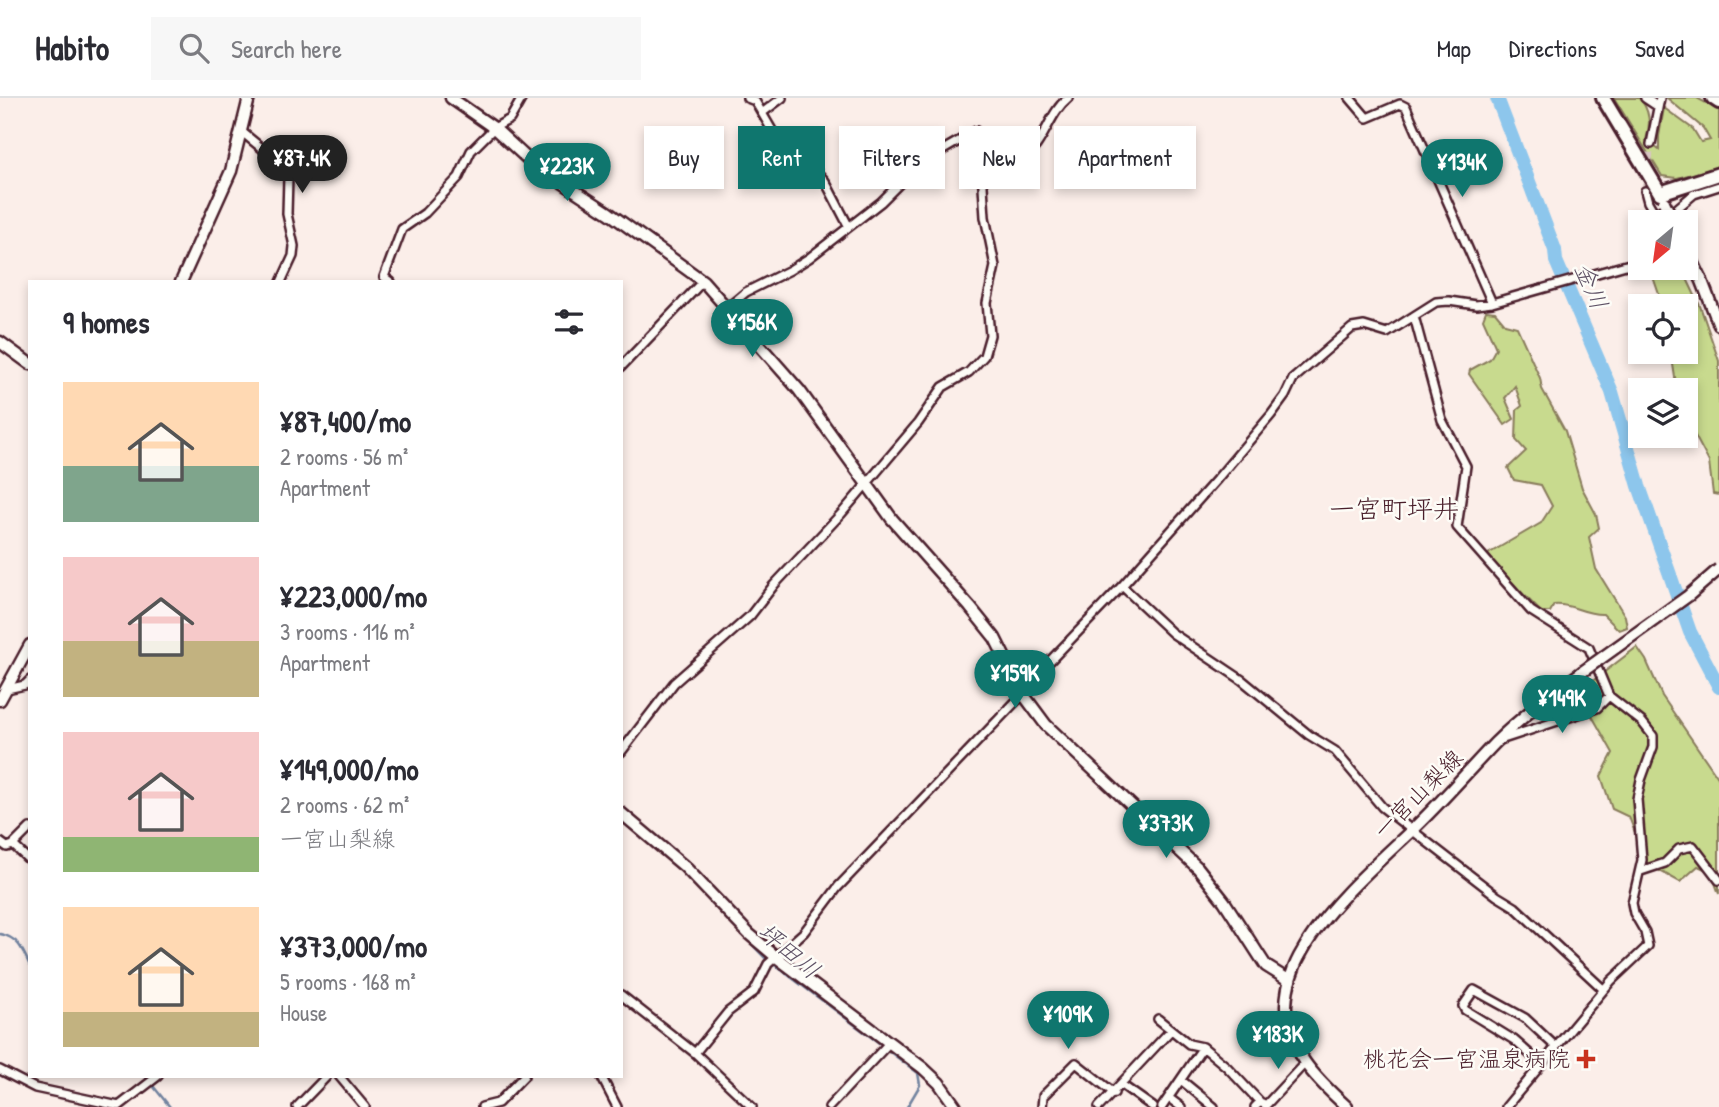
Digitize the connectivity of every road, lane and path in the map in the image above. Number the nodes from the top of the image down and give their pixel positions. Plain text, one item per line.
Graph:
1 (249, 98) edge
2 (452, 98) edge
3 (522, 98) edge
4 (747, 98) edge
5 (782, 98) edge
6 (1068, 98) edge
7 (1350, 98) edge
8 (1603, 98) edge
9 (1645, 98) edge
10 (1713, 98) edge
11 (1659, 102) edge
12 (1719, 102) edge
13 (762, 113) junction
14 (494, 128) junction
15 (242, 132) junction
16 (1040, 137) edge
17 (959, 141) edge
18 (1651, 144) tunnel mouth
19 (1719, 174) edge
20 (1719, 186) edge
21 (983, 189) edge
22 (1645, 191) tunnel mouth
23 (1662, 198) junction
24 (1653, 210) edge
25 (1668, 210) edge
26 (1675, 210) edge
27 (849, 227) junction
28 (1628, 264) edge
29 (1698, 276) edge
30 (182, 280) edge
31 (282, 280) edge
32 (388, 280) edge
33 (703, 281) junction
34 (1496, 302) junction
35 (727, 308) junction
36 (1414, 316) junction
37 (1719, 325) edge
38 (0, 342) edge
39 (28, 363) edge
40 (623, 365) edge
41 (865, 484) junction
42 (1719, 569) edge
43 (1122, 586) junction
44 (28, 649) edge
45 (28, 682) edge
46 (7, 689) junction
47 (1022, 692) junction
48 (1609, 696) junction
49 (0, 700) edge
50 (1497, 741) junction
51 (623, 749) edge
52 (623, 815) edge
53 (28, 830) edge
54 (1411, 831) junction
55 (0, 842) edge
56 (13, 845) junction
57 (28, 859) edge
58 (1641, 871) junction
59 (1719, 880) edge
60 (772, 960) junction
61 (1290, 981) junction
62 (1603, 989) junction
63 (623, 997) edge
64 (1158, 1018) dead end
65 (1171, 1030) junction
66 (889, 1043) junction
67 (1203, 1047) junction
68 (1556, 1047) junction
69 (695, 1053) junction
70 (1305, 1063) junction
71 (1541, 1064) junction
72 (0, 1070) edge
73 (325, 1078) edge
74 (341, 1078) edge
75 (522, 1078) edge
76 (602, 1078) edge
77 (153, 1080) edge
78 (1181, 1080) junction
79 (1122, 1085) junction
80 (1114, 1093) junction
81 (1169, 1098) junction
82 (1261, 1105) edge
83 (297, 1107) edge
84 (365, 1107) edge
85 (482, 1107) edge
86 (617, 1107) edge
87 (752, 1107) edge
88 (829, 1107) edge
89 (956, 1107) edge
90 (1043, 1107) edge
91 (1099, 1107) edge
92 (1153, 1107) edge
93 (1162, 1107) edge
94 (1181, 1107) edge
95 (1214, 1107) edge
96 (1347, 1107) edge
97 (1506, 1107) edge

1 - 15 street
2 - 14 street
3 - 14 street
4 - 13 street
5 - 13 street
6 - 16 street
7 - 34 street
8 - 23 highway
9 - 11 street
10 - 12 highway
11 - 18 street
13 - 27 street
14 - 32 street
14 - 33 street
15 - 30 street
15 - 31 street
17 - 27 street
19 - 23 highway
20 - 26 street
21 - 41 street
22 - 24 street
23 - 25 street, bridge
27 - 35 street
28 - 34 street
29 - 37 street
33 - 35 street
33 - 40 street
34 - 36 street
35 - 41 street
36 - 43 street
36 - 48 street
38 - 39 street
41 - 47 street
41 - 51 street
42 - 50 street, 一宮山梨線, bridge
43 - 47 street
43 - 54 street
44 - 46 street
45 - 46 street
46 - 49 street
47 - 60 street
47 - 61 street
48 - 50 street
48 - 58 street
50 - 54 street, 一宮山梨線
52 - 60 street
53 - 56 street
54 - 61 street, 一宮山梨線
54 - 62 street
55 - 56 street
56 - 57 street
58 - 59 street
58 - 62 street
60 - 66 street
60 - 69 street
61 - 70 street, 一宮山梨線
62 - 68 street
63 - 69 street
64 - 65 street
65 - 67 street
65 - 79 street
66 - 88 street
66 - 89 street
67 - 78 street
67 - 82 street
68 - 71 street
68 - 71 street
69 - 87 street
70 - 82 street
70 - 96 street, 一宮山梨線
71 - 97 street
72 - 77 street
73 - 83 street
74 - 84 street
75 - 85 street
76 - 86 street
78 - 81 street
78 - 95 street
79 - 80 street
79 - 92 street
80 - 90 street
80 - 91 street
81 - 93 street
81 - 94 street

